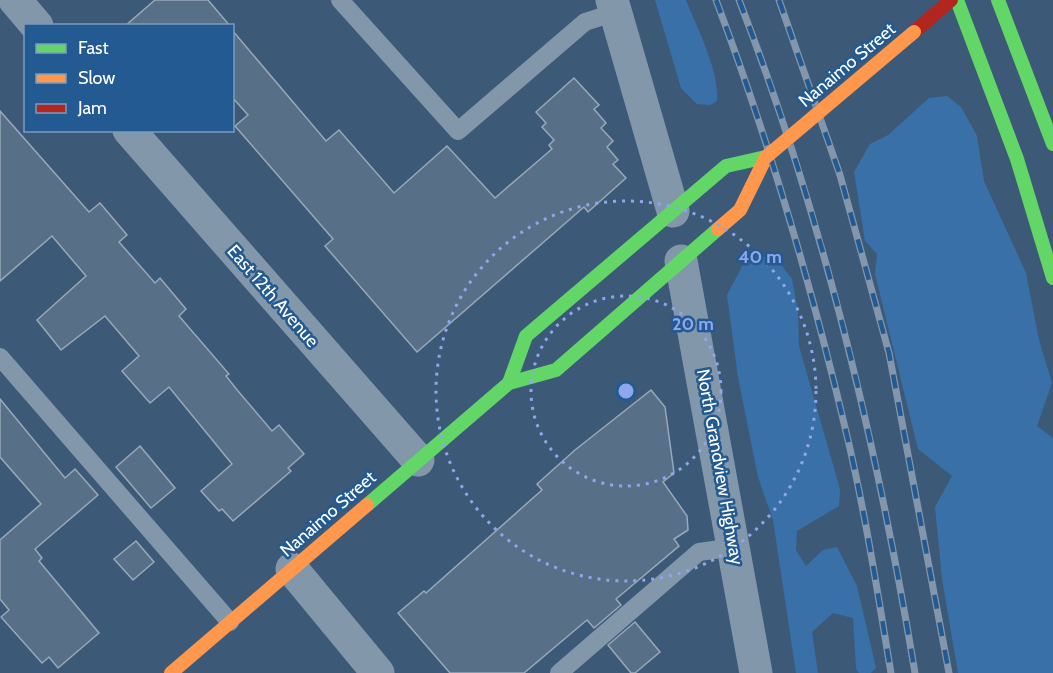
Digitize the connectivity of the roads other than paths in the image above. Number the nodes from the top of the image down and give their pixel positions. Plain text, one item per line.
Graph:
1 (15, 0) edge
2 (340, 0) edge
3 (951, 0) edge
4 (957, 0) edge
5 (998, 0) edge
6 (614, 6) edge
7 (35, 24) edge
8 (131, 132) edge
9 (1053, 144) edge
10 (766, 157) junction
11 (673, 211) junction
12 (681, 261) junction
13 (1053, 278) edge
14 (0, 357) edge
15 (509, 383) junction
16 (418, 460) junction
17 (735, 548) junction
18 (292, 569) junction
19 (230, 622) junction
20 (171, 673) edge
21 (378, 673) edge
22 (559, 673) edge
23 (756, 673) edge

1 - 7 street
2 - 6 lane
3 - 10 main road, Nanaimo Street, bridge
4 - 13 main road
5 - 9 main road
6 - 11 street
8 - 16 street, East 12th Avenue
10 - 11 main road, Nanaimo Street
10 - 12 main road, Nanaimo Street
11 - 15 main road, Nanaimo Street
12 - 15 main road, Nanaimo Street
12 - 17 street, North Grandview Highway
14 - 19 lane
15 - 16 main road, Nanaimo Street
16 - 18 main road, Nanaimo Street
17 - 22 lane
17 - 23 street, North Grandview Highway
18 - 19 main road, Nanaimo Street
18 - 21 street
19 - 20 main road, Nanaimo Street

